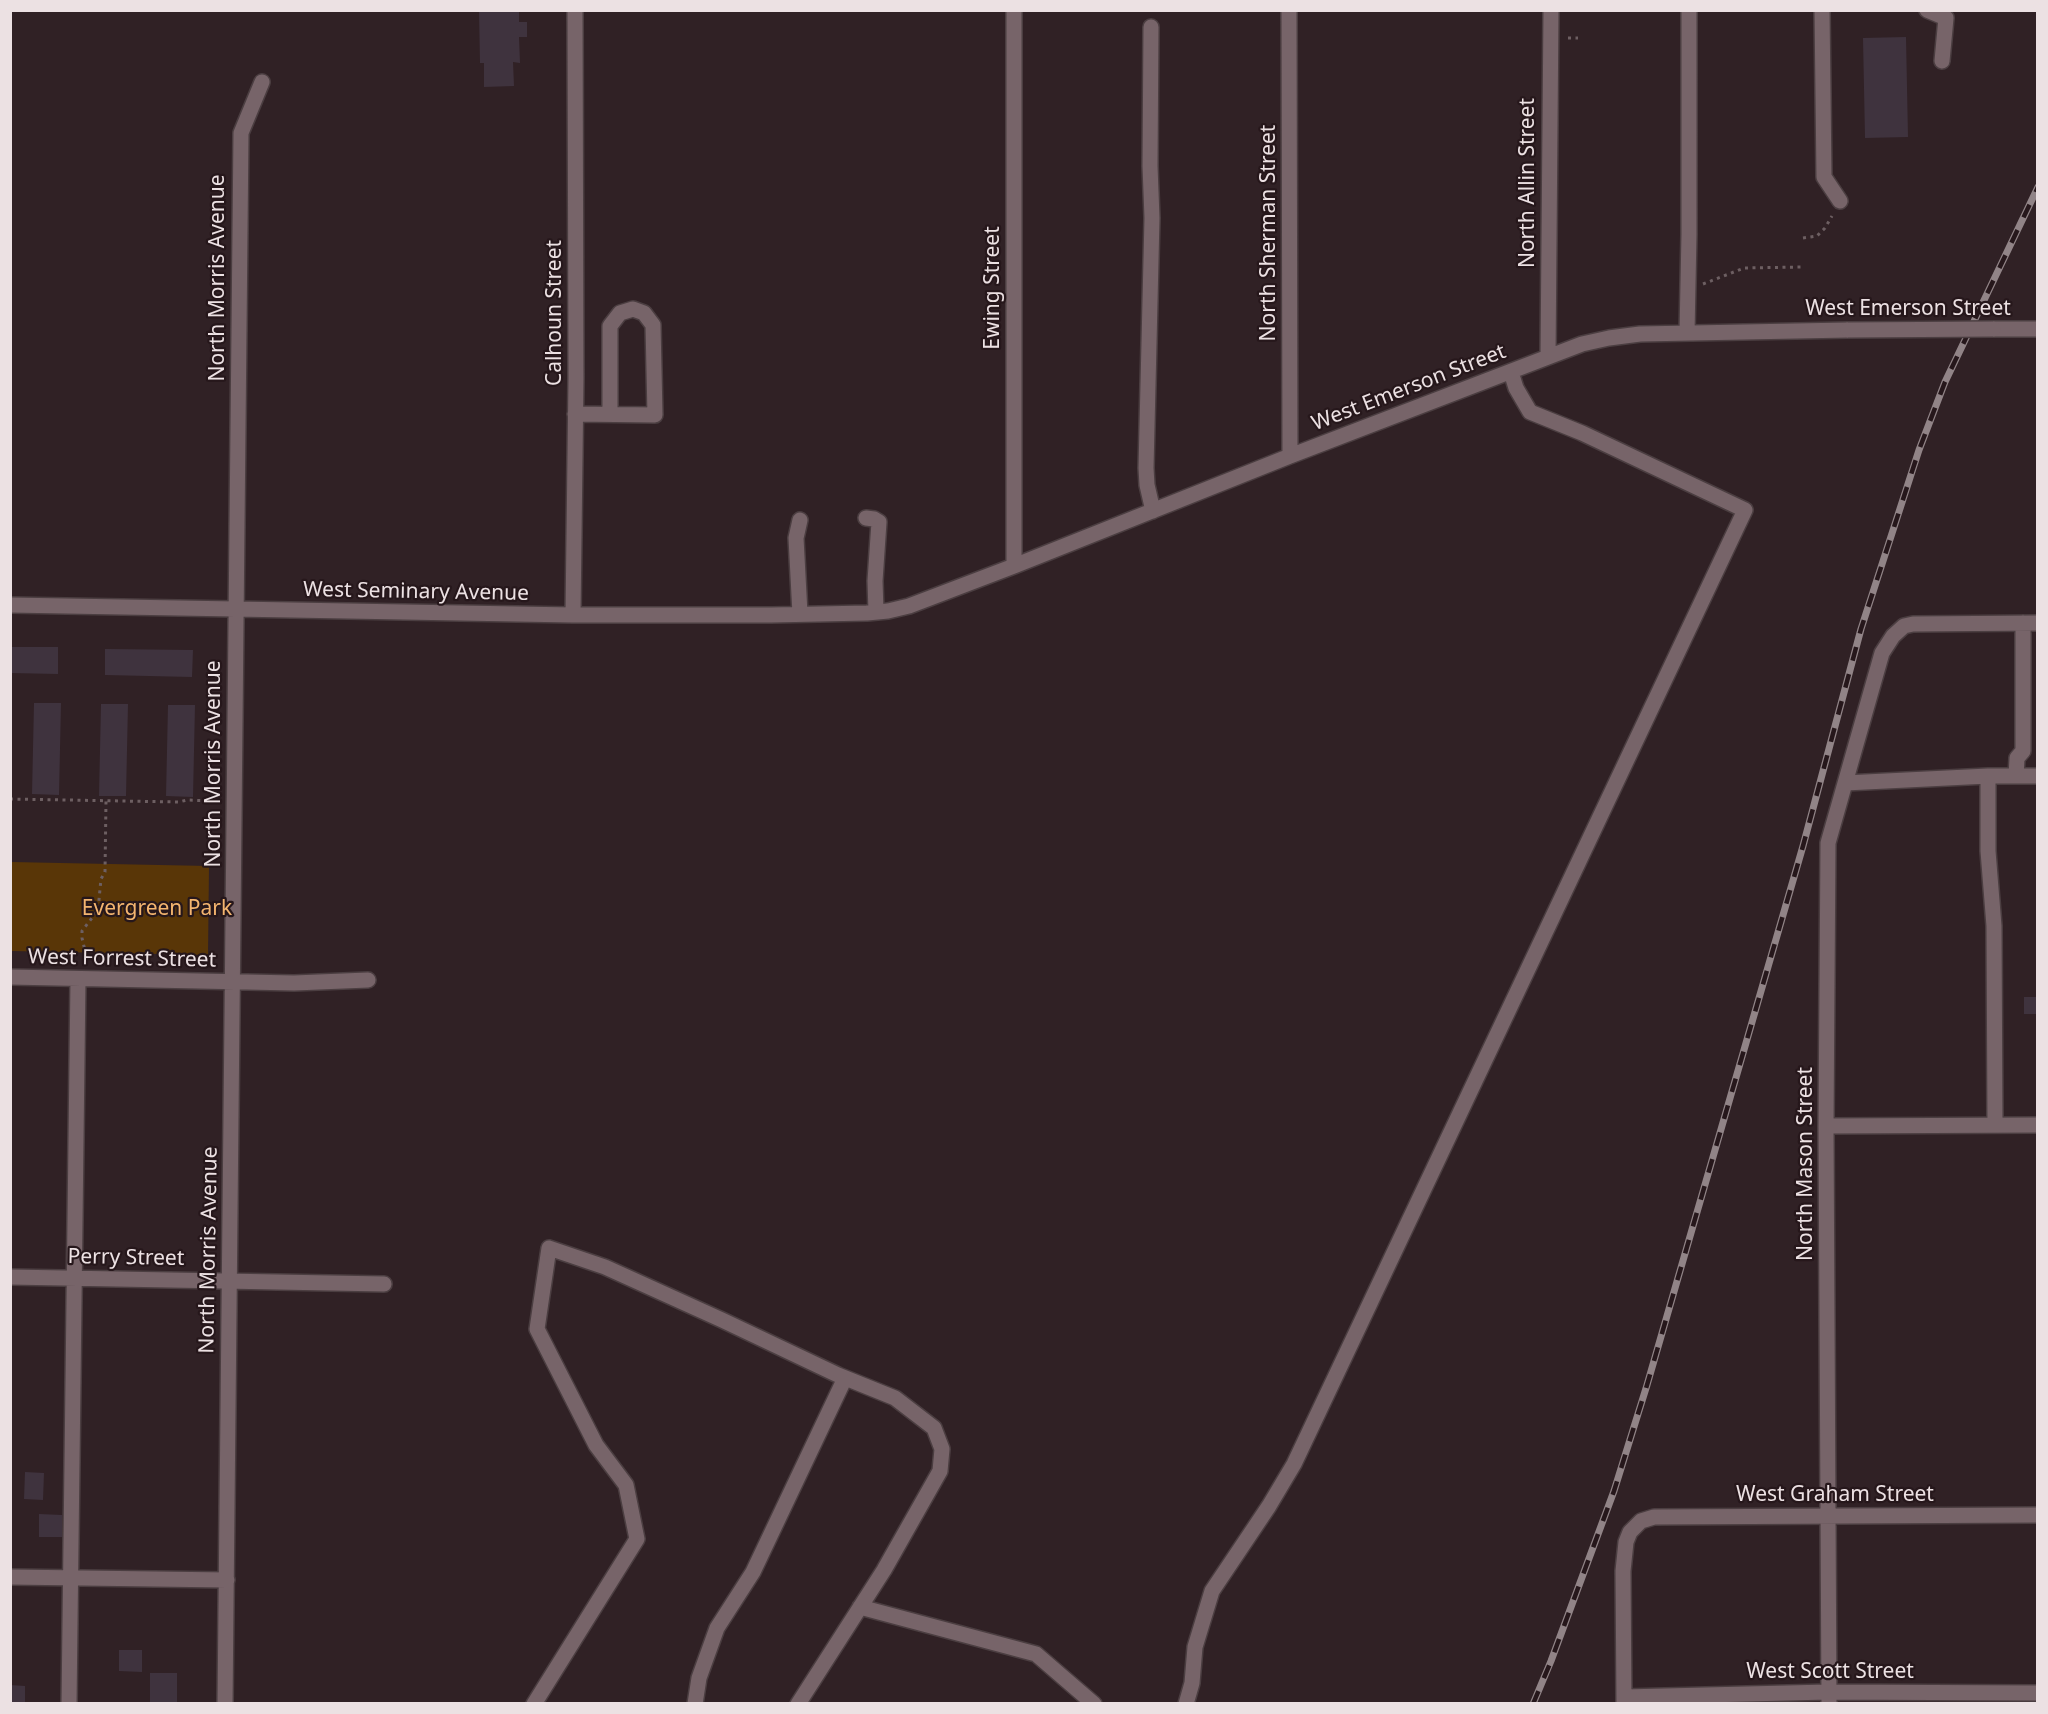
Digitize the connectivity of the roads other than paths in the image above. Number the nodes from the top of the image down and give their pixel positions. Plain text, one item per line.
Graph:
1 (574, 10) edge
2 (1014, 10) edge
3 (1289, 10) edge
4 (1551, 10) edge
5 (1689, 10) edge
6 (1822, 10) edge
7 (1927, 10) edge
8 (1151, 27) dead end
9 (1942, 61) dead end
10 (262, 82) dead end
11 (1840, 201) road end
12 (2037, 329) edge
13 (1687, 333) junction
14 (1548, 357) junction
15 (1511, 372) junction
16 (575, 414) junction
17 (610, 414) junction
18 (1290, 456) junction
19 (1154, 511) junction
20 (866, 518) dead end
21 (800, 520) dead end
22 (1014, 566) junction
23 (10, 605) edge
24 (237, 610) junction
25 (876, 612) junction
26 (800, 614) junction
27 (821, 614) joint
28 (573, 615) junction
29 (2030, 623) edge
30 (1988, 776) junction
31 (2016, 776) junction
32 (2037, 776) edge
33 (1845, 783) junction
34 (10, 977) edge
35 (78, 979) junction
36 (368, 980) dead end
37 (233, 982) junction
38 (1995, 1125) junction
39 (2037, 1125) edge
40 (1826, 1126) junction
41 (10, 1277) edge
42 (74, 1278) junction
43 (231, 1281) junction
44 (384, 1284) dead end
45 (845, 1378) junction
46 (2037, 1515) edge
47 (1827, 1516) junction
48 (10, 1577) edge
49 (70, 1578) junction
50 (227, 1580) junction
51 (860, 1608) junction
52 (2037, 1693) edge
53 (1828, 1698) edge
54 (1624, 1700) edge
55 (69, 1704) edge
56 (225, 1704) edge
57 (534, 1704) edge
58 (694, 1704) edge
59 (798, 1704) edge
60 (1094, 1704) edge
61 (1186, 1704) edge

1 - 16 street, Calhoun Street
2 - 22 street, Ewing Street
3 - 18 street, North Sherman Street
4 - 14 street, North Allin Street
5 - 13 street
6 - 11 street
7 - 9 street
8 - 19 street
10 - 24 street, North Morris Avenue
12 - 13 street, West Emerson Street, bridge
13 - 14 street, West Emerson Street
14 - 15 street, West Emerson Street
15 - 18 street, West Emerson Street
15 - 61 street
16 - 17 street
16 - 28 street, Calhoun Street
17 - 17 street
18 - 19 street, West Emerson Street
19 - 22 street, West Emerson Street
20 - 25 street
21 - 26 street
22 - 25 street, West Emerson Street
23 - 24 street, West Seminary Avenue
24 - 28 street, West Seminary Avenue
24 - 37 street, North Morris Avenue
25 - 27 street, West Emerson Street
26 - 27 street, West Seminary Avenue
26 - 28 street, West Seminary Avenue
29 - 31 street
29 - 33 street, North Mason Street
30 - 31 street
30 - 33 street
30 - 38 street
31 - 32 street
33 - 40 street, North Mason Street
34 - 35 street, West Forrest Street
35 - 37 street, West Forrest Street
35 - 42 street
36 - 37 street, West Forrest Street
37 - 43 street, North Morris Avenue
38 - 39 street
38 - 40 street
40 - 47 street, North Mason Street
41 - 42 street, Perry Street
42 - 43 street, Perry Street
42 - 49 street
43 - 44 street, Perry Street
43 - 50 street, North Morris Avenue
45 - 51 street
45 - 57 street
45 - 58 street
46 - 47 street, West Graham Street
47 - 53 street, North Mason Street
47 - 54 street, West Graham Street
48 - 49 street
49 - 50 street
49 - 55 street
50 - 56 street, North Morris Avenue
51 - 59 street
51 - 60 street
52 - 53 street, West Scott Street
53 - 54 street, West Scott Street

